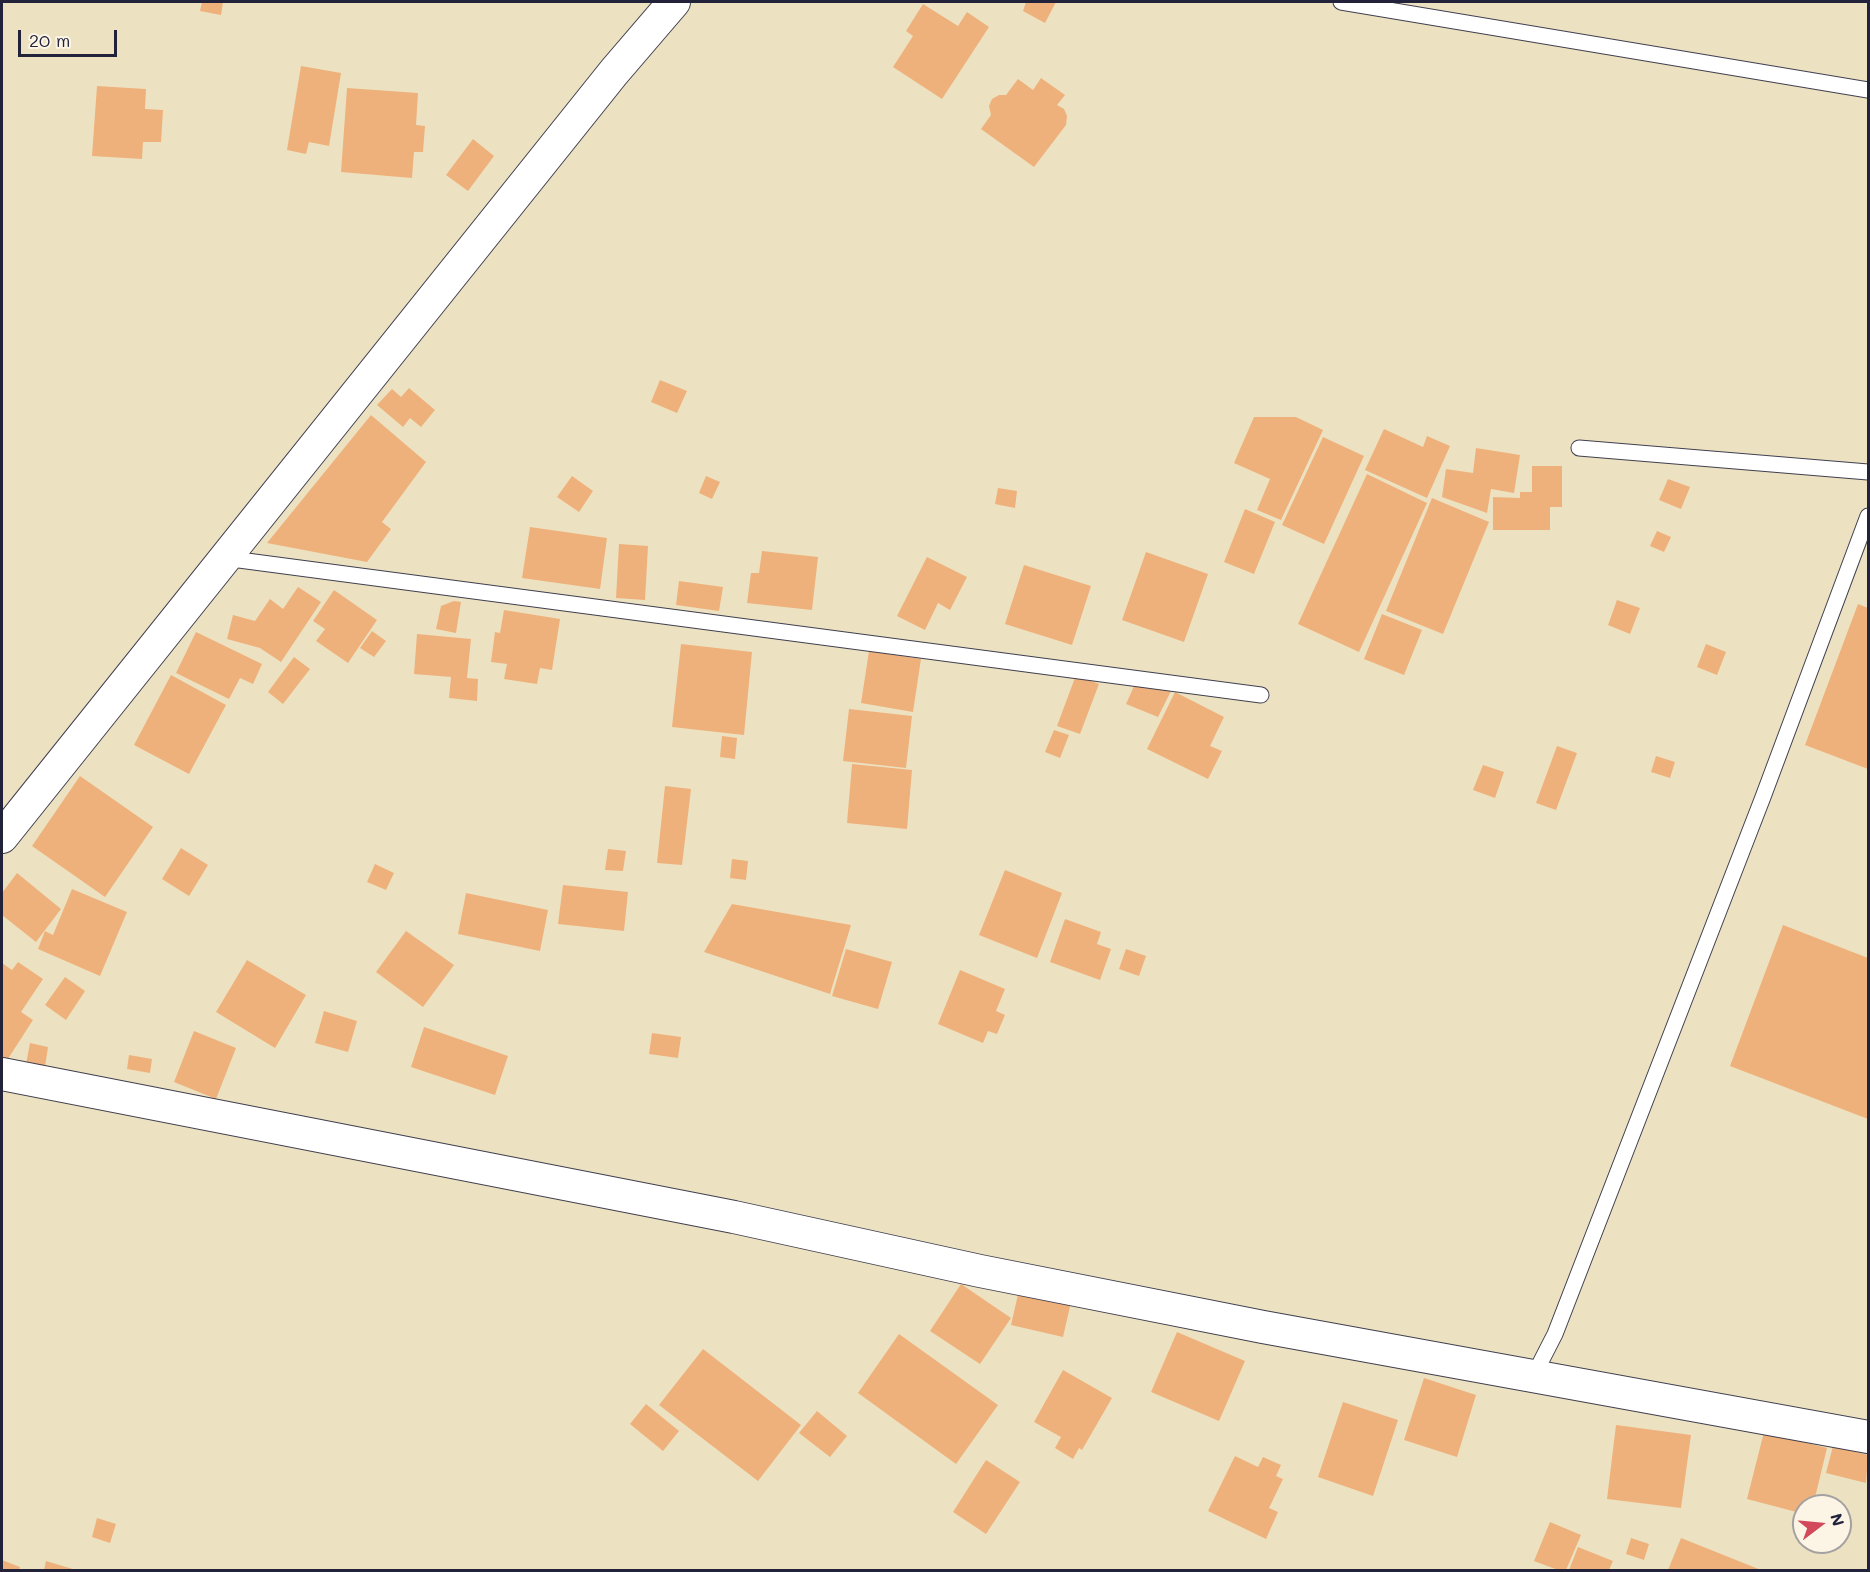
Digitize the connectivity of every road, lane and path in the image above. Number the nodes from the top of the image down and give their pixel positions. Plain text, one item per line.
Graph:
1 (674, 2) edge
2 (1341, 2) edge
3 (1869, 90) edge
4 (1580, 448) dead end
5 (1869, 472) edge
6 (1869, 516) edge
7 (224, 558) junction
8 (1261, 695) dead end
9 (2, 837) edge
10 (2, 1074) edge
11 (1533, 1377) junction
12 (1869, 1437) edge

1 - 7 street
2 - 3 lane
4 - 5 lane
6 - 11 lane
7 - 8 lane
7 - 9 street
10 - 11 street
11 - 12 street

